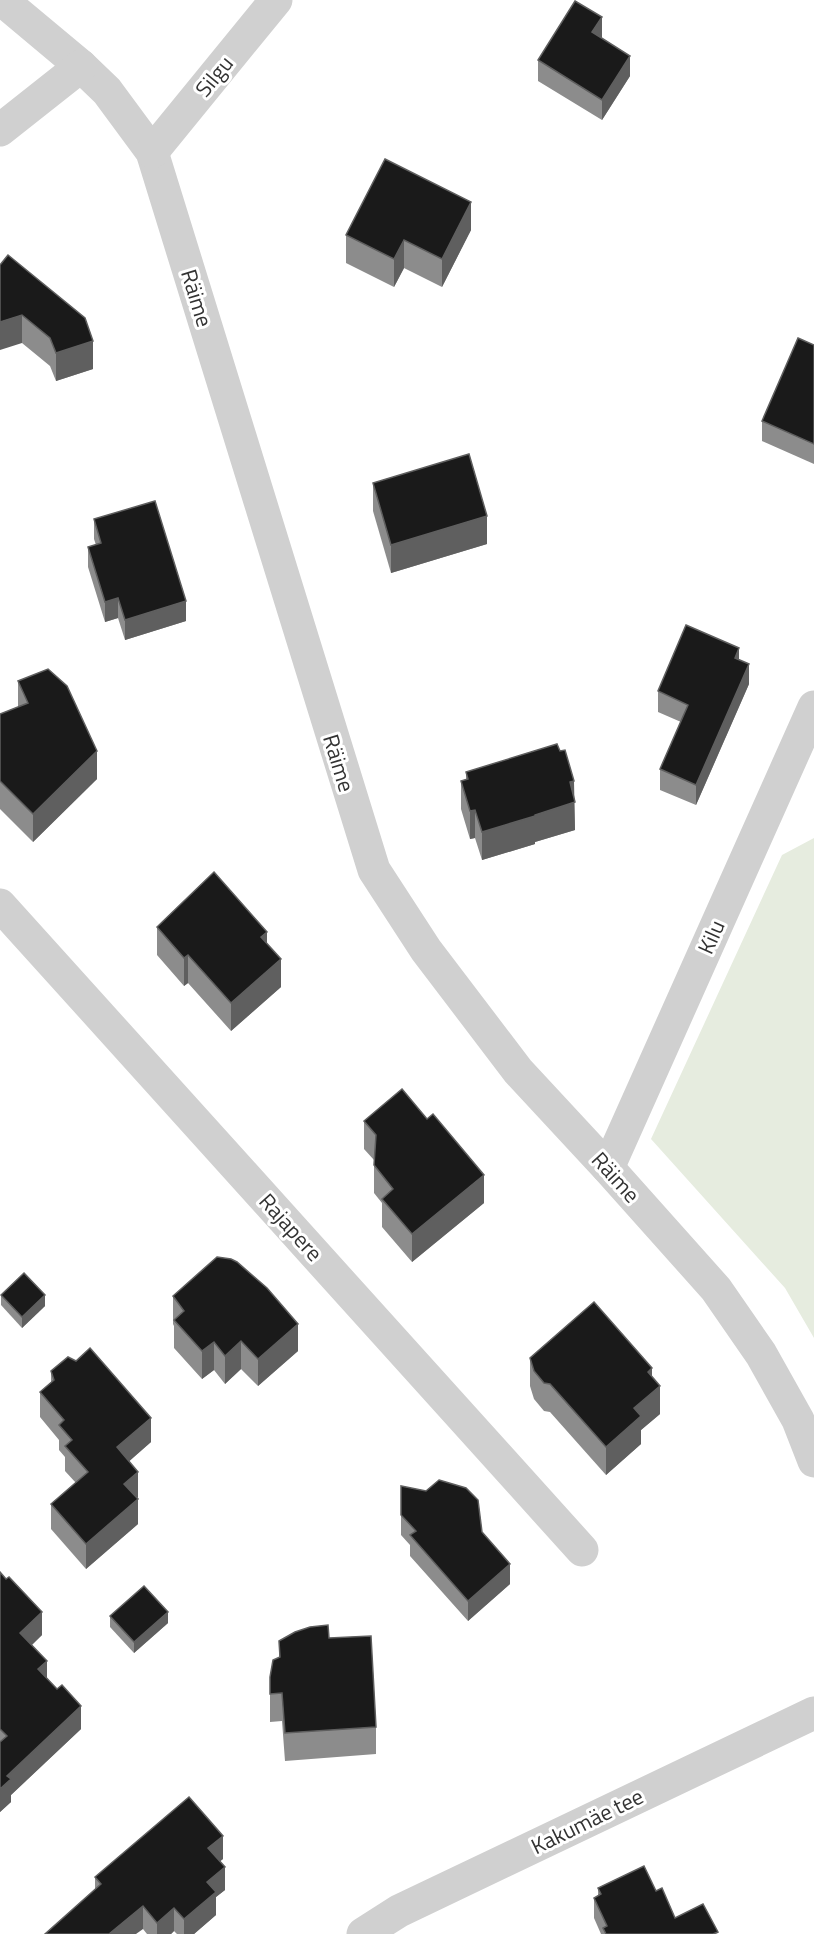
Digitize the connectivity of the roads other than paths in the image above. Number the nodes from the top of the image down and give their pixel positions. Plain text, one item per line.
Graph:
1 (2, 0) edge
2 (276, 0) edge
3 (81, 66) junction
4 (0, 130) edge
5 (152, 152) junction
6 (814, 707) edge
7 (1, 906) edge
8 (608, 1168) junction
9 (814, 1461) edge
10 (582, 1550) dead end
11 (814, 1713) edge
12 (363, 1934) edge

1 - 3 street, Räime
2 - 5 street, Silgu
3 - 4 street
3 - 5 street, Räime
5 - 8 street, Räime
6 - 8 street, Kilu
7 - 10 street, Rajapere
8 - 9 street, Räime
11 - 12 street, Kakumäe tee

